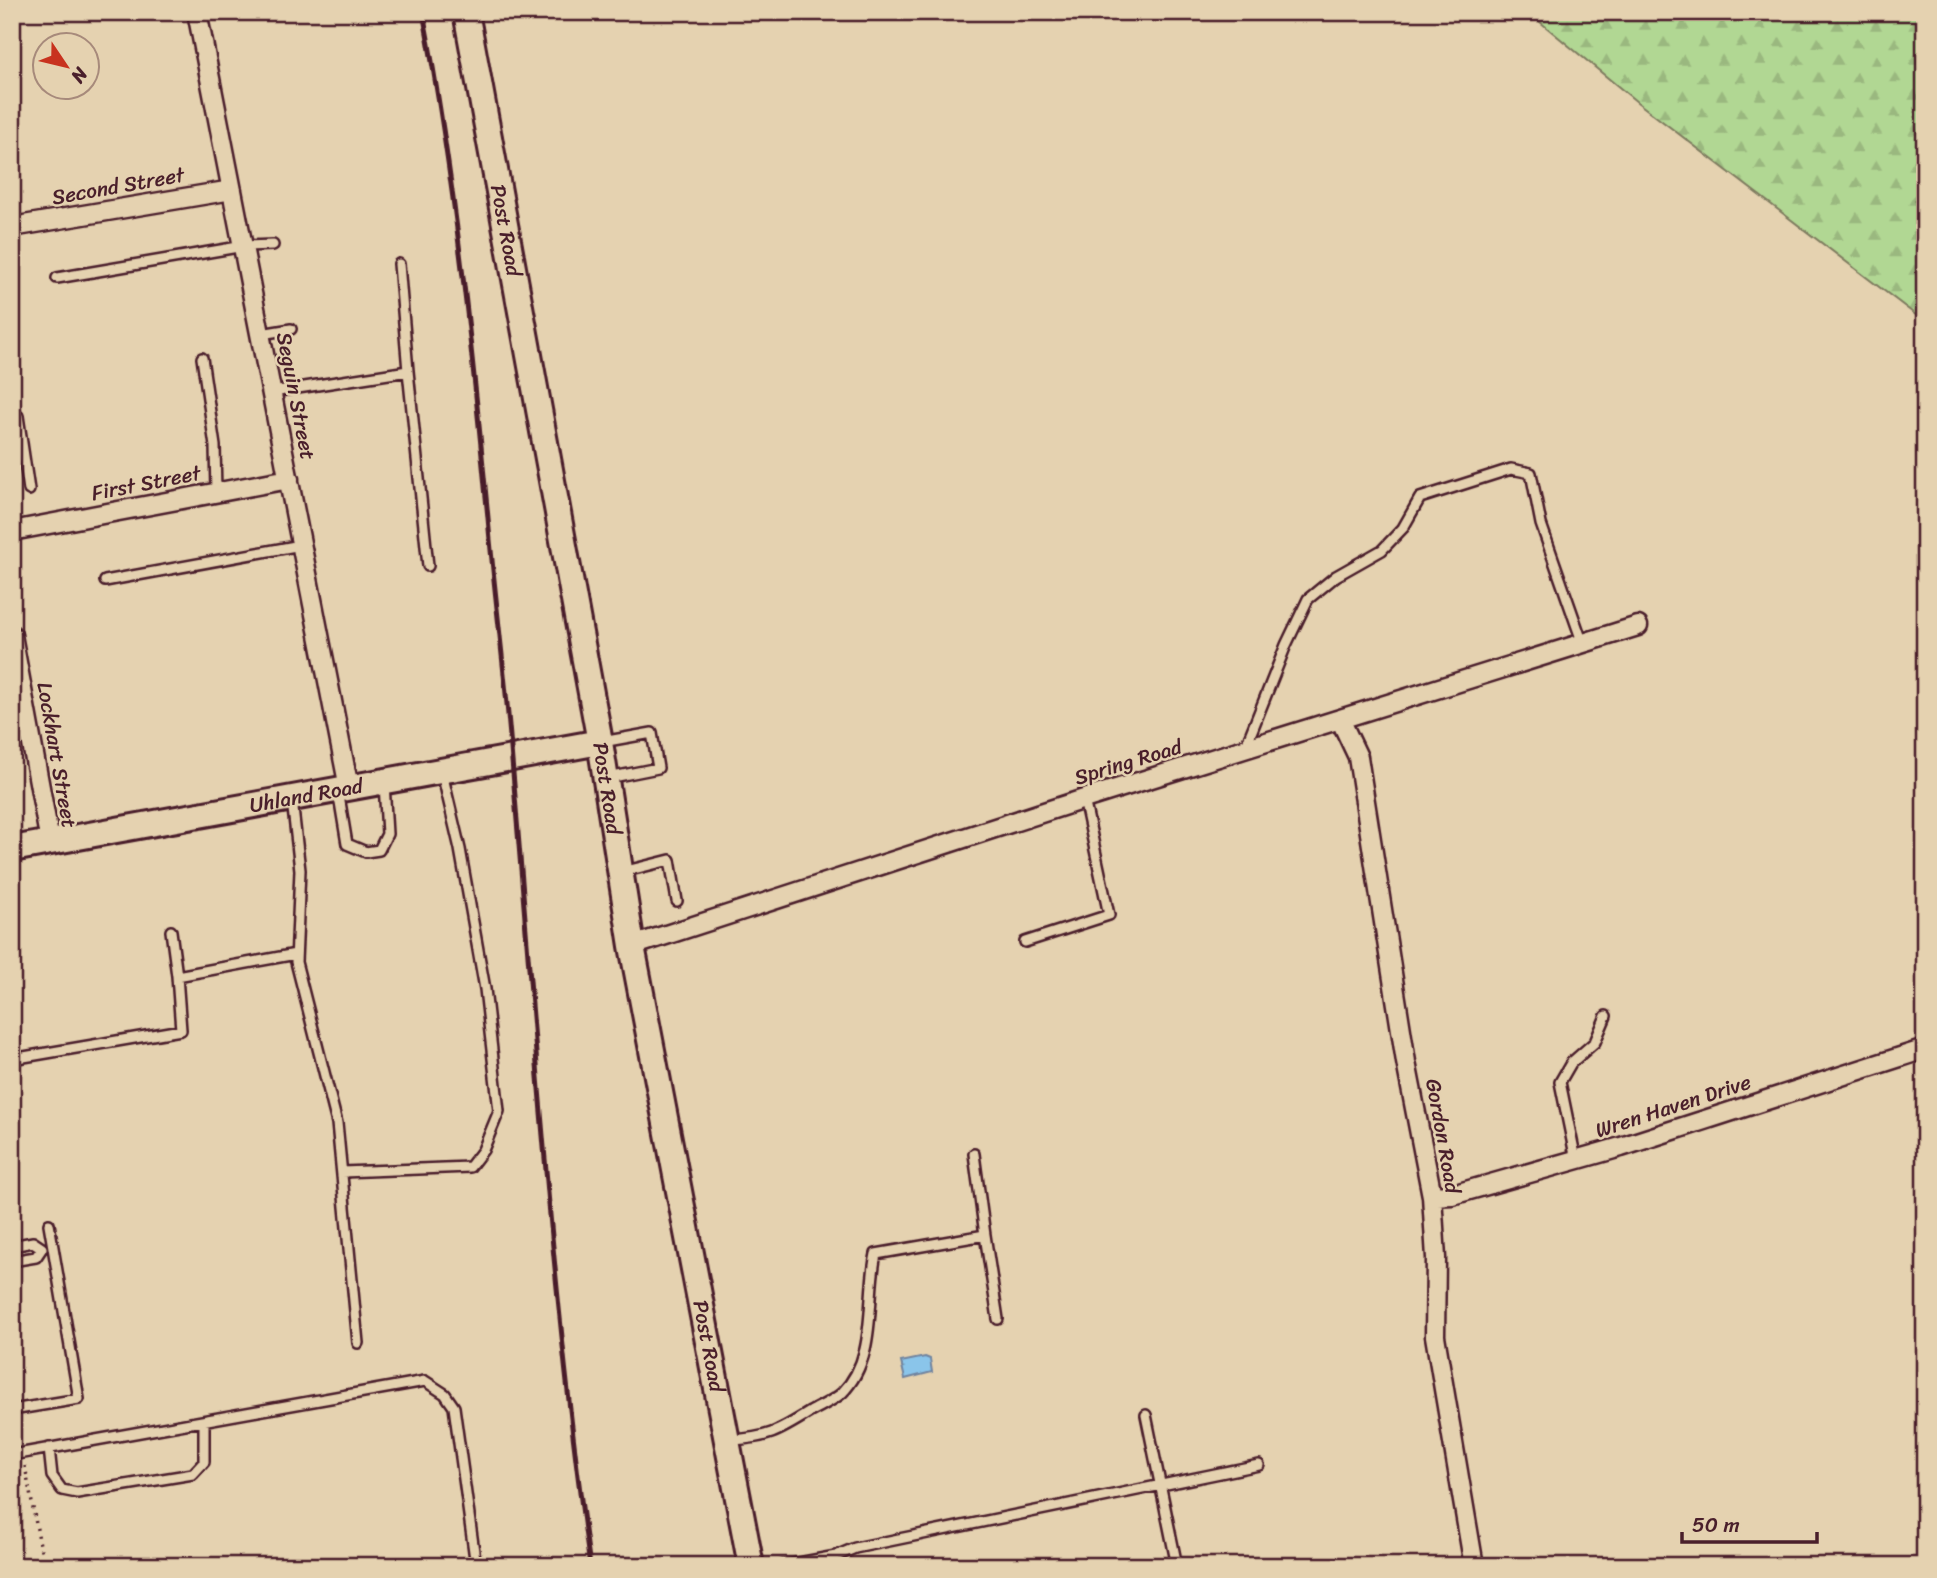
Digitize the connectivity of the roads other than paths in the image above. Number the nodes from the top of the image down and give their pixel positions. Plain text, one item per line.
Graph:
1 (197, 12) edge
2 (466, 12) edge
3 (232, 190) junction
4 (12, 227) edge
5 (273, 245) dead end
6 (244, 246) junction
7 (399, 264) dead end
8 (57, 278) dead end
9 (291, 328) dead end
10 (261, 334) junction
11 (202, 358) dead end
12 (408, 371) junction
13 (272, 392) junction
14 (12, 414) edge
15 (289, 479) junction
16 (29, 490) dead end
17 (216, 493) junction
18 (12, 531) edge
19 (302, 545) junction
20 (428, 566) dead end
21 (104, 581) dead end
22 (1638, 626) dead end
23 (12, 635) edge
24 (1583, 644) junction
25 (1340, 719) junction
26 (600, 742) junction
27 (1244, 751) junction
28 (441, 771) junction
29 (606, 778) junction
30 (384, 782) junction
31 (344, 789) junction
32 (292, 799) junction
33 (1084, 799) junction
34 (50, 842) junction
35 (12, 849) edge
36 (620, 873) junction
37 (677, 901) dead end
38 (171, 930) dead end
39 (1025, 942) dead end
40 (632, 946) junction
41 (296, 954) junction
42 (177, 976) junction
43 (1606, 1016) dead end
44 (1925, 1049) edge
45 (12, 1059) edge
46 (974, 1154) dead end
47 (1576, 1160) junction
48 (342, 1172) junction
49 (1432, 1196) junction
50 (49, 1224) dead end
51 (985, 1235) junction
52 (12, 1246) edge
53 (48, 1247) junction
54 (12, 1261) edge
55 (998, 1319) dead end
56 (358, 1343) dead end
57 (12, 1410) edge
58 (1146, 1415) dead end
59 (204, 1421) junction
60 (728, 1440) junction
61 (49, 1448) junction
62 (12, 1455) edge
63 (1259, 1465) dead end
64 (1159, 1485) junction
65 (837, 1561) edge
66 (476, 1566) edge
67 (751, 1566) edge
68 (782, 1566) edge
69 (1177, 1566) edge
70 (1474, 1566) edge

1 - 3 street, Seguin Street
2 - 26 street, Post Road
3 - 4 street, Second Street
3 - 6 street, Seguin Street
5 - 6 lane
6 - 8 lane
6 - 10 street, Seguin Street
7 - 12 lane
9 - 10 lane
10 - 13 street, Seguin Street
11 - 17 lane
12 - 13 lane
12 - 20 lane
13 - 15 street, Seguin Street
14 - 16 lane
15 - 17 street, First Street
15 - 19 street, Seguin Street
17 - 18 street, First Street
19 - 21 lane
19 - 31 street, Seguin Street
22 - 24 street, Spring Road
23 - 34 street, Lockhart Street
24 - 25 street, Spring Road
24 - 27 lane
25 - 27 street, Spring Road
25 - 49 street, Gordon Road
26 - 28 street, Uhland Road
26 - 29 street, Post Road
26 - 29 lane
27 - 33 street, Spring Road
28 - 30 street, Uhland Road
28 - 48 lane
29 - 36 street, Post Road
30 - 31 street, Uhland Road
30 - 31 lane
31 - 32 street, Uhland Road
32 - 34 street, Uhland Road
32 - 41 lane
33 - 39 lane
33 - 40 street, Spring Road
34 - 35 street, Uhland Road
36 - 37 lane
36 - 40 street, Post Road
38 - 42 lane
40 - 60 street, Post Road
41 - 42 lane
41 - 48 lane
42 - 45 lane
43 - 47 lane
44 - 47 street, Wren Haven Drive
46 - 51 lane
47 - 49 street, Wren Haven Drive
48 - 56 lane
49 - 70 street, Gordon Road
50 - 53 lane
51 - 55 lane
51 - 60 lane
52 - 53 lane
53 - 54 lane
53 - 57 lane
58 - 64 lane
59 - 61 lane
59 - 61 lane
59 - 66 lane
60 - 67 street, Post Road
61 - 62 lane
63 - 64 lane
64 - 65 lane
64 - 69 lane
65 - 68 lane

